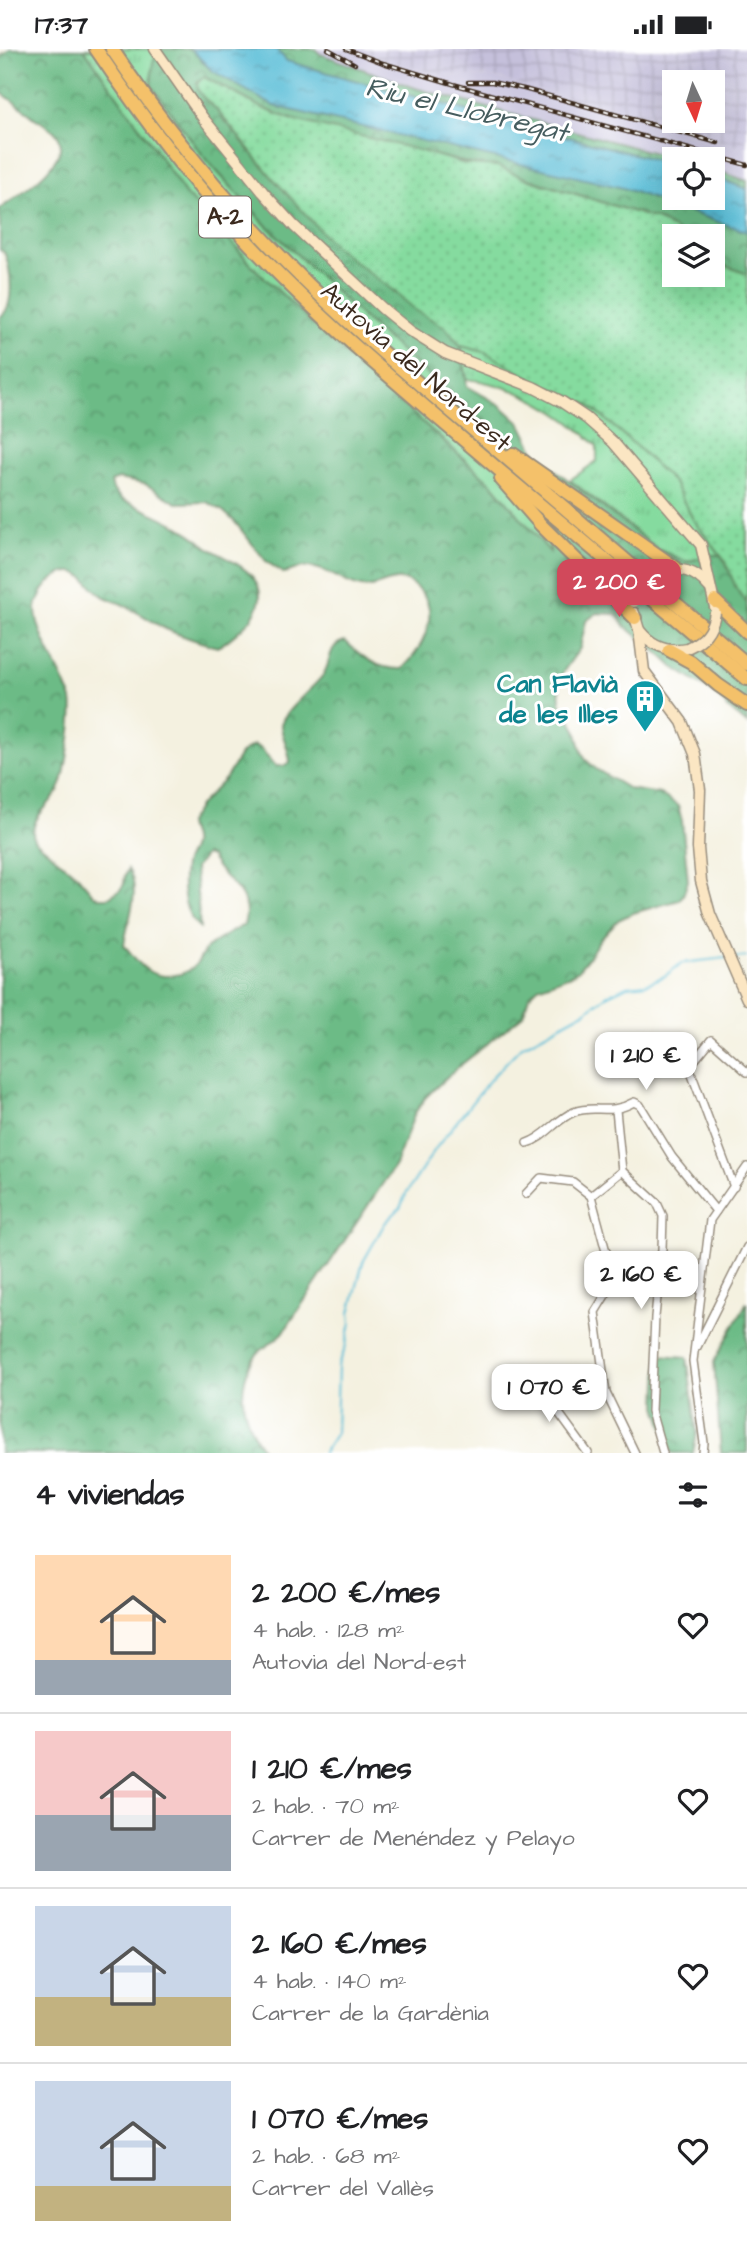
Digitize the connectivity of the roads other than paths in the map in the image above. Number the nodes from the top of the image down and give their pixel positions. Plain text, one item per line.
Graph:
1 (96, 49) edge
2 (112, 49) edge
3 (155, 49) edge
4 (458, 417) junction
5 (484, 457) junction
6 (705, 557) junction
7 (676, 568) junction
8 (691, 571) junction
9 (709, 587) junction
10 (715, 607) junction
11 (637, 624) junction
12 (747, 632) edge
13 (665, 649) junction
14 (747, 664) edge
15 (649, 677) junction
16 (747, 680) edge
17 (747, 705) edge
18 (747, 999) edge
19 (747, 1072) edge
20 (616, 1110) junction
21 (527, 1143) dead end
22 (747, 1167) edge
23 (622, 1171) junction
24 (734, 1187) junction
25 (526, 1194) dead end
26 (591, 1196) junction
27 (716, 1211) junction
28 (747, 1247) edge
29 (695, 1352) junction
30 (534, 1379) dead end
31 (588, 1453) edge
32 (635, 1453) edge
33 (663, 1453) edge
34 (703, 1453) edge

1 - 5 highway, Autovia del Nord-est / A-2
2 - 4 highway, Autovia del Nord-est / A-2
3 - 6 main road
4 - 7 highway
4 - 14 highway, Autovia del Nord-est / A-2
5 - 11 highway
5 - 16 highway, Autovia del Nord-est / A-2
6 - 8 main road
6 - 9 main road
7 - 8 main road
7 - 11 main road, bridge
8 - 9 main road
9 - 10 main road
10 - 12 highway
10 - 13 main road, bridge
11 - 13 main road
11 - 15 main road
13 - 15 main road
13 - 17 highway
15 - 18 main road
19 - 24 street
20 - 21 street
20 - 23 street
20 - 27 street
22 - 24 street
23 - 26 street
23 - 33 street
24 - 27 street
25 - 26 street
26 - 32 street
27 - 29 street
28 - 29 street
29 - 34 street
30 - 31 street

